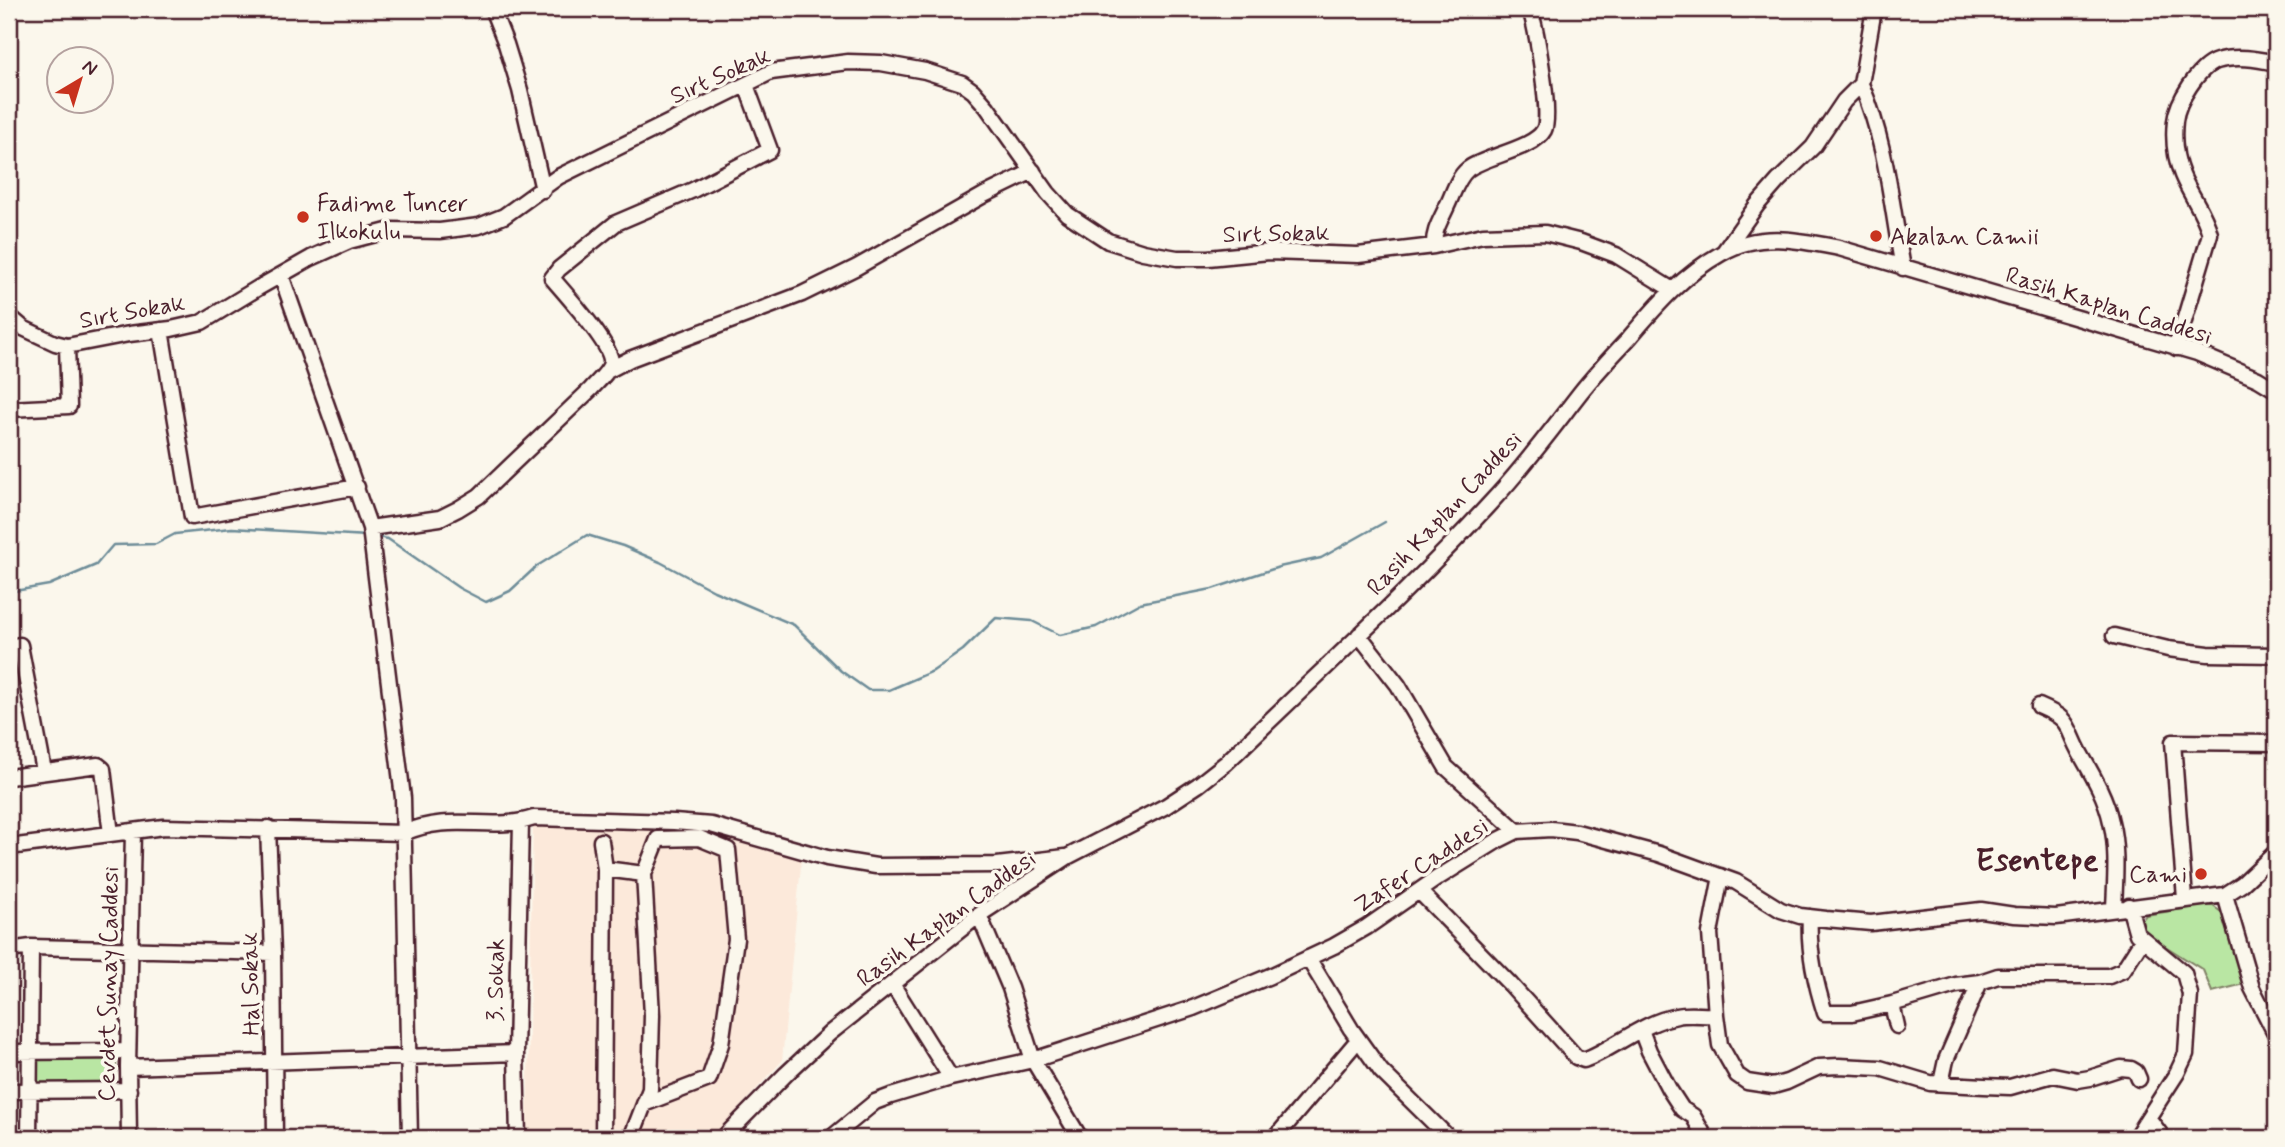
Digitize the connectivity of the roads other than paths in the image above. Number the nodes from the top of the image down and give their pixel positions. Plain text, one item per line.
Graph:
1 (492, 9) edge
2 (1531, 9) edge
3 (1874, 9) edge
4 (2276, 63) edge
5 (1861, 84) junction
6 (746, 85) junction
7 (1033, 171) junction
8 (543, 190) junction
9 (1434, 246) junction
10 (1724, 251) junction
11 (1903, 268) junction
12 (281, 275) junction
13 (1671, 289) junction
14 (9, 316) edge
15 (161, 330) junction
16 (67, 346) junction
17 (2176, 348) junction
18 (607, 371) junction
19 (2276, 390) edge
20 (9, 409) edge
21 (356, 487) junction
22 (370, 528) junction
23 (1359, 635) junction
24 (2114, 636) dead end
25 (9, 647) edge
26 (2276, 655) edge
27 (2039, 706) dead end
28 (2276, 743) edge
29 (44, 771) junction
30 (9, 777) edge
31 (521, 822) junction
32 (268, 828) junction
33 (133, 831) junction
34 (1517, 831) junction
35 (404, 833) junction
36 (111, 834) junction
37 (601, 841) dead end
38 (9, 847) edge
39 (2276, 852) edge
40 (1069, 856) junction
41 (605, 869) junction
42 (644, 874) junction
43 (1721, 876) junction
44 (1419, 891) junction
45 (2225, 895) junction
46 (2185, 900) junction
47 (2129, 906) junction
48 (2114, 909) junction
49 (979, 915) junction
50 (1810, 917) junction
51 (2141, 940) junction
52 (31, 947) junction
53 (132, 949) junction
54 (9, 950) edge
55 (273, 953) junction
56 (1308, 958) junction
57 (1980, 982) junction
58 (892, 984) junction
59 (1892, 1004) junction
60 (1716, 1015) junction
61 (1897, 1026) dead end
62 (1642, 1030) junction
63 (2276, 1035) edge
64 (1358, 1040) junction
65 (128, 1051) junction
66 (9, 1052) edge
67 (29, 1052) junction
68 (516, 1053) junction
69 (408, 1058) junction
70 (1033, 1060) junction
71 (273, 1062) junction
72 (128, 1067) junction
73 (951, 1078) junction
74 (2139, 1079) dead end
75 (1941, 1083) junction
76 (129, 1090) junction
77 (9, 1091) edge
78 (29, 1091) junction
79 (644, 1104) junction
80 (2149, 1119) junction
81 (1704, 1137) edge
82 (29, 1138) edge
83 (129, 1138) edge
84 (275, 1138) edge
85 (410, 1138) edge
86 (518, 1138) edge
87 (603, 1138) edge
88 (631, 1138) edge
89 (723, 1138) edge
90 (831, 1138) edge
91 (1080, 1138) edge
92 (1275, 1138) edge
93 (1449, 1138) edge
94 (2135, 1138) edge
95 (2163, 1138) edge

1 - 8 street
2 - 9 street
3 - 5 street
4 - 17 street
5 - 10 street
5 - 11 street
6 - 7 street, Sırt Sokak
6 - 8 street, Sırt Sokak
6 - 18 street
7 - 9 street, Sırt Sokak
7 - 18 street
8 - 12 street, Sırt Sokak
9 - 13 street, Sırt Sokak
10 - 11 street, Rasih Kaplan Caddesi
10 - 13 street, Rasih Kaplan Caddesi
11 - 17 street, Rasih Kaplan Caddesi
12 - 15 street, Sırt Sokak
12 - 21 street
13 - 23 street, Rasih Kaplan Caddesi
14 - 16 street, Sırt Sokak
15 - 16 street, Sırt Sokak
15 - 21 street
16 - 20 street
17 - 19 street, Rasih Kaplan Caddesi
18 - 22 street
21 - 22 street
22 - 35 street
23 - 34 street
23 - 40 street, Rasih Kaplan Caddesi
24 - 26 street
25 - 29 street
27 - 48 street
28 - 46 street
29 - 30 street
29 - 36 street
31 - 35 street
31 - 40 street
31 - 68 street, 3. Sokak
32 - 33 street
32 - 35 street
32 - 55 street, Hal Sokak
33 - 36 street
33 - 53 street, Cevdet Sunay Caddesi
34 - 43 street, Zafer Caddesi
34 - 44 street, Zafer Caddesi
35 - 69 street
36 - 38 street
37 - 41 street
39 - 45 street
40 - 49 street, Rasih Kaplan Caddesi
41 - 42 street
41 - 87 street
42 - 79 street
42 - 79 street
43 - 50 street, Zafer Caddesi
43 - 60 street
44 - 56 street, Zafer Caddesi
44 - 62 street
45 - 46 street, Zafer Caddesi
45 - 63 street
46 - 47 street, Zafer Caddesi
47 - 48 street, Zafer Caddesi
47 - 51 street
48 - 50 street, Zafer Caddesi
49 - 58 street, Rasih Kaplan Caddesi
49 - 70 street
50 - 59 street
51 - 57 street
51 - 80 street
52 - 53 street
52 - 54 street
52 - 67 street
53 - 55 street
53 - 65 street, Cevdet Sunay Caddesi
55 - 71 street, Hal Sokak
56 - 64 street
56 - 70 street, Zafer Caddesi
57 - 59 street
57 - 75 street
58 - 73 street
58 - 89 street, Rasih Kaplan Caddesi
59 - 61 street
60 - 62 street
60 - 75 street
62 - 81 street
64 - 92 street
64 - 93 street
65 - 67 street
65 - 72 street, Cevdet Sunay Caddesi
66 - 67 street
67 - 78 street
68 - 69 street
68 - 86 street, 3. Sokak
69 - 71 street
69 - 85 street
70 - 73 street, Zafer Caddesi
70 - 91 street
71 - 72 street
71 - 84 street, Hal Sokak
72 - 76 street, Cevdet Sunay Caddesi
73 - 90 street, Zafer Caddesi
74 - 75 street
76 - 78 street
76 - 83 street, Cevdet Sunay Caddesi
77 - 78 street
78 - 82 street
79 - 88 street
80 - 94 street
80 - 95 street

